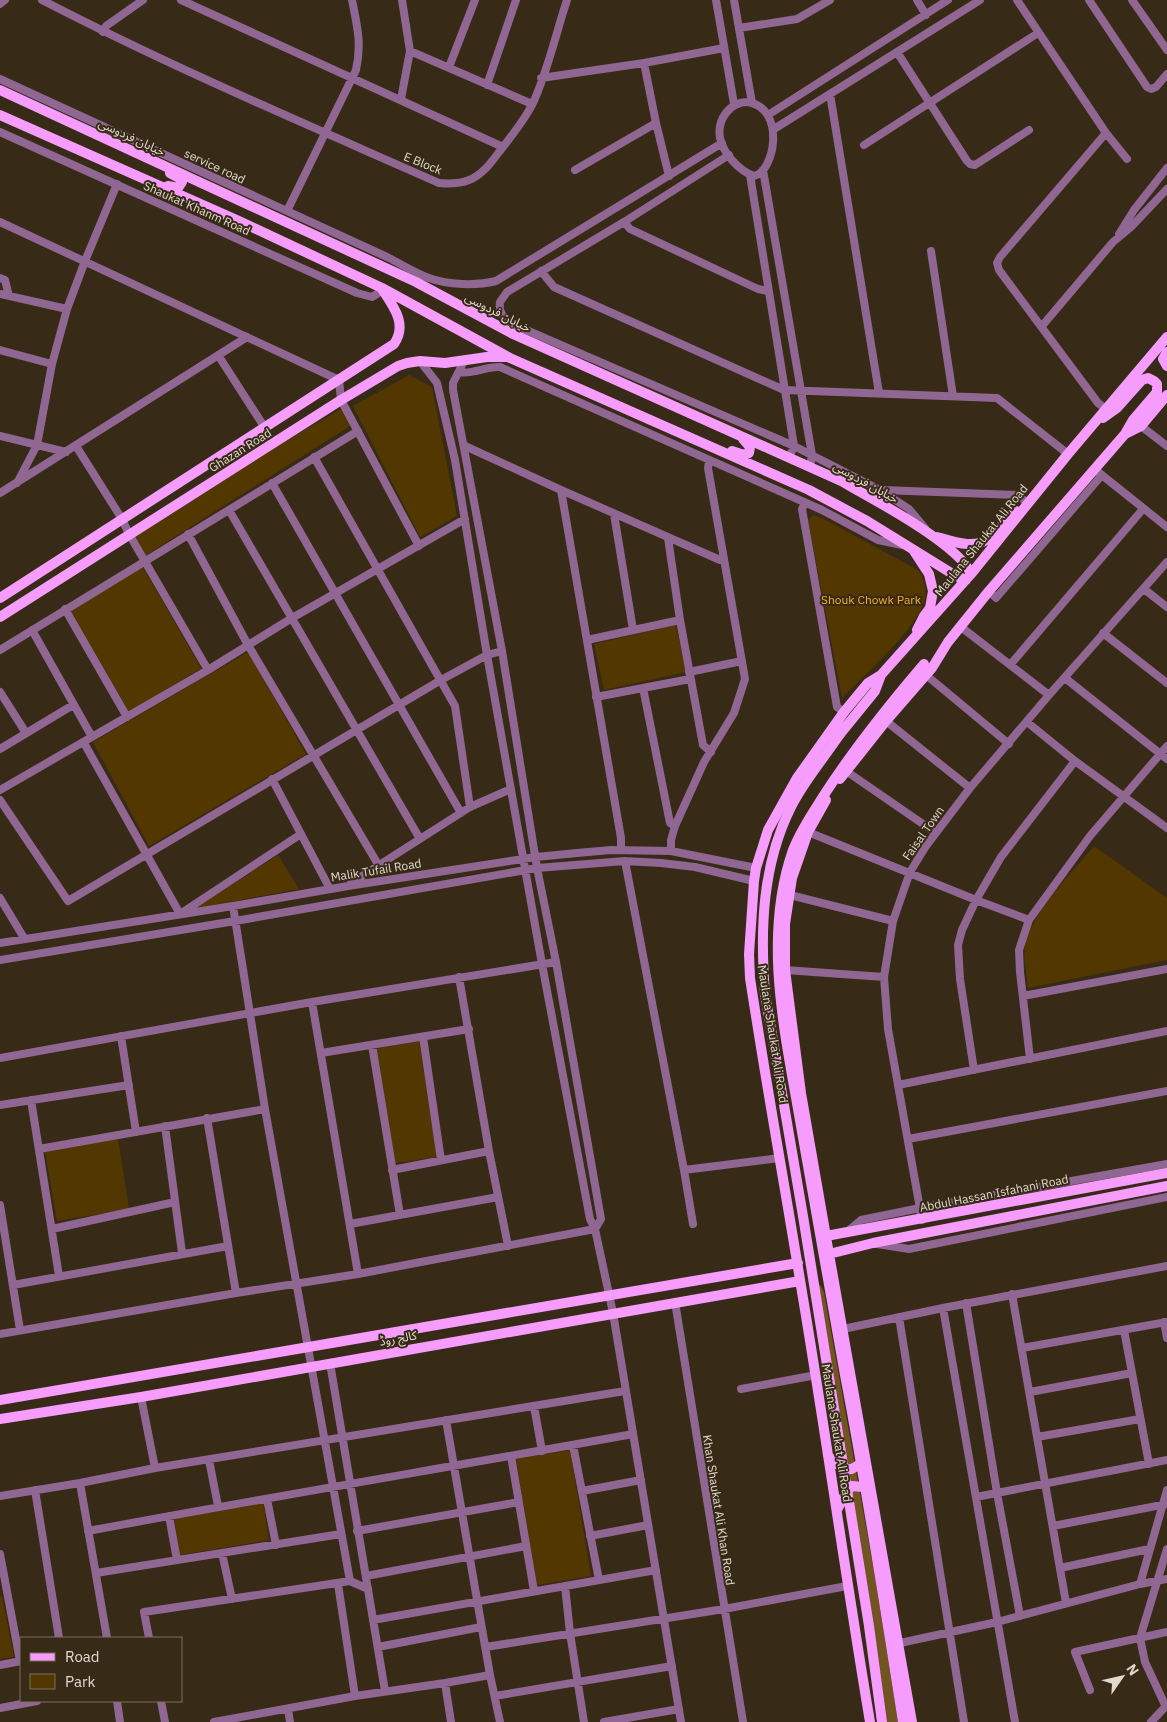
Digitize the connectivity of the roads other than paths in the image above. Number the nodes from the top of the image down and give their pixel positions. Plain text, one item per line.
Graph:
1 (5, 0) edge
2 (42, 0) edge
3 (143, 0) edge
4 (181, 0) edge
5 (352, 0) edge
6 (402, 0) edge
7 (475, 0) edge
8 (516, 0) edge
9 (567, 0) edge
10 (716, 0) edge
11 (734, 0) edge
12 (830, 0) edge
13 (916, 0) edge
14 (948, 0) edge
15 (980, 0) edge
16 (1017, 0) edge
17 (1089, 0) edge
18 (1132, 0) edge
19 (0, 4) edge
20 (926, 15) junction
21 (739, 28) junction
22 (104, 32) junction
23 (1038, 33) junction
24 (724, 48) junction
25 (1167, 50) edge
26 (410, 51) junction
27 (897, 52) junction
28 (644, 63) junction
29 (449, 67) junction
30 (1167, 74) edge
31 (352, 77) junction
32 (542, 78) junction
33 (1, 84) edge
34 (487, 85) junction
35 (830, 94) junction
36 (401, 100) junction
37 (752, 103) junction
38 (930, 103) junction
39 (532, 104) junction
40 (734, 104) junction
41 (0, 115) edge
42 (768, 115) junction
43 (656, 123) junction
44 (774, 129) junction
45 (1028, 130) dead end
46 (0, 132) edge
47 (325, 133) junction
48 (1106, 133) junction
49 (722, 143) junction
50 (864, 145) dead end
51 (504, 147) junction
52 (140, 154) junction
53 (729, 155) junction
54 (1127, 159) dead end
55 (1167, 168) edge
56 (575, 170) dead end
57 (763, 170) junction
58 (128, 172) junction
59 (750, 175) junction
60 (669, 176) junction
61 (117, 184) junction
62 (1167, 189) edge
63 (248, 204) junction
64 (287, 211) junction
65 (239, 221) junction
66 (0, 222) edge
67 (624, 222) junction
68 (1114, 242) junction
69 (932, 251) dead end
70 (85, 260) junction
71 (542, 271) junction
72 (0, 278) edge
73 (418, 278) junction
74 (382, 288) junction
75 (768, 291) junction
76 (0, 294) edge
77 (9, 296) junction
78 (68, 309) junction
79 (1042, 326) junction
80 (515, 330) junction
81 (247, 337) junction
82 (1167, 337) edge
83 (0, 350) edge
84 (1167, 352) edge
85 (218, 355) junction
86 (510, 358) junction
87 (420, 361) junction
88 (464, 361) junction
89 (52, 364) junction
90 (1167, 366) edge
91 (459, 372) junction
92 (339, 380) junction
93 (801, 389) junction
94 (784, 390) junction
95 (880, 393) junction
96 (1167, 395) edge
97 (953, 396) junction
98 (341, 400) junction
99 (1106, 409) junction
100 (1141, 426) junction
101 (1090, 427) junction
102 (265, 428) junction
103 (358, 431) junction
104 (1125, 434) junction
105 (0, 436) edge
106 (740, 437) junction
107 (37, 445) junction
108 (76, 446) junction
109 (465, 446) junction
110 (794, 446) junction
111 (1167, 446) edge
112 (713, 448) junction
113 (66, 452) junction
114 (1068, 454) junction
115 (812, 455) junction
116 (314, 457) junction
117 (789, 458) junction
118 (709, 461) junction
119 (810, 467) junction
120 (1098, 472) junction
121 (17, 482) junction
122 (272, 483) junction
123 (561, 490) junction
124 (880, 490) junction
125 (0, 493) edge
126 (805, 503) junction
127 (1028, 503) junction
128 (1143, 509) junction
129 (229, 510) junction
130 (614, 514) junction
131 (122, 519) junction
132 (465, 519) junction
133 (1167, 528) edge
134 (129, 534) junction
135 (188, 534) junction
136 (931, 535) junction
137 (668, 538) junction
138 (420, 546) junction
139 (912, 547) junction
140 (144, 560) junction
141 (724, 560) junction
142 (1167, 562) edge
143 (378, 570) junction
144 (968, 577) junction
145 (1144, 589) junction
146 (335, 593) junction
147 (0, 598) edge
148 (1167, 607) edge
149 (65, 609) junction
150 (0, 617) edge
151 (292, 618) junction
152 (680, 620) junction
153 (961, 627) junction
154 (32, 630) junction
155 (633, 630) junction
156 (1103, 633) junction
157 (587, 640) junction
158 (948, 642) junction
159 (911, 643) junction
160 (248, 644) junction
161 (0, 650) edge
162 (502, 652) junction
163 (486, 655) junction
164 (742, 661) junction
165 (1010, 665) junction
166 (208, 670) junction
167 (881, 675) junction
168 (926, 675) junction
169 (690, 676) junction
170 (1065, 678) junction
171 (441, 680) junction
172 (1167, 683) edge
173 (643, 688) junction
174 (0, 692) edge
175 (1049, 695) junction
176 (596, 697) junction
177 (73, 705) junction
178 (399, 705) junction
179 (844, 712) junction
180 (127, 717) junction
181 (886, 721) junction
182 (1027, 722) junction
183 (356, 730) junction
184 (26, 733) junction
185 (92, 738) junction
186 (84, 743) junction
187 (1008, 744) junction
188 (1167, 746) edge
189 (0, 749) edge
190 (711, 752) junction
191 (314, 754) junction
192 (1164, 756) edge
193 (1075, 761) junction
194 (846, 771) junction
195 (272, 779) junction
196 (970, 788) junction
197 (0, 790) edge
198 (511, 790) junction
199 (1124, 796) junction
200 (0, 800) edge
201 (470, 807) junction
202 (462, 813) junction
203 (675, 826) junction
204 (1167, 828) edge
205 (808, 832) junction
206 (936, 833) junction
207 (301, 834) junction
208 (420, 839) junction
209 (621, 850) junction
210 (671, 851) junction
211 (147, 854) junction
212 (536, 857) junction
213 (523, 859) junction
214 (625, 861) junction
215 (378, 866) junction
216 (537, 868) junction
217 (756, 868) junction
218 (525, 870) junction
219 (910, 872) junction
220 (754, 881) junction
221 (348, 886) junction
222 (330, 889) junction
223 (790, 895) junction
224 (0, 898) edge
225 (976, 900) junction
226 (233, 906) junction
227 (180, 914) junction
228 (1029, 920) junction
229 (235, 921) junction
230 (893, 921) junction
231 (24, 938) junction
232 (0, 943) edge
233 (0, 960) edge
234 (556, 962) junction
235 (542, 964) junction
236 (1167, 969) edge
237 (785, 970) junction
238 (459, 977) junction
239 (884, 977) junction
240 (1023, 996) junction
241 (312, 1002) junction
242 (250, 1014) junction
243 (790, 1016) junction
244 (756, 1018) junction
245 (469, 1029) junction
246 (1167, 1031) edge
247 (121, 1036) junction
248 (423, 1037) junction
249 (372, 1045) junction
250 (321, 1053) junction
251 (0, 1058) edge
252 (797, 1059) junction
253 (1030, 1059) junction
254 (765, 1069) junction
255 (974, 1070) junction
256 (129, 1085) junction
257 (898, 1085) junction
258 (1167, 1091) edge
259 (31, 1100) junction
260 (0, 1105) edge
261 (265, 1109) junction
262 (207, 1118) junction
263 (165, 1126) junction
264 (136, 1132) junction
265 (908, 1139) junction
266 (39, 1149) junction
267 (489, 1151) junction
268 (780, 1158) junction
269 (441, 1160) junction
270 (1167, 1164) edge
271 (392, 1170) junction
272 (684, 1170) junction
273 (1167, 1173) edge
274 (1167, 1186) edge
275 (498, 1197) junction
276 (1167, 1197) edge
277 (175, 1202) junction
278 (0, 1205) edge
279 (920, 1208) junction
280 (400, 1215) junction
281 (922, 1220) junction
282 (350, 1224) junction
283 (693, 1224) dead end
284 (52, 1229) junction
285 (595, 1230) junction
286 (846, 1233) junction
287 (826, 1236) junction
288 (873, 1243) junction
289 (228, 1246) junction
290 (508, 1246) junction
291 (182, 1253) junction
292 (829, 1254) junction
293 (798, 1263) junction
294 (1167, 1266) edge
295 (358, 1274) junction
296 (60, 1276) junction
297 (800, 1281) junction
298 (296, 1282) junction
299 (13, 1285) junction
300 (236, 1293) junction
301 (1012, 1294) junction
302 (608, 1295) junction
303 (675, 1302) junction
304 (966, 1303) junction
305 (943, 1308) junction
306 (613, 1313) junction
307 (899, 1317) junction
308 (1165, 1322) edge
309 (843, 1329) junction
310 (20, 1330) junction
311 (1124, 1330) junction
312 (0, 1334) edge
313 (1167, 1338) edge
314 (308, 1346) junction
315 (1022, 1348) junction
316 (330, 1363) junction
317 (311, 1366) junction
318 (1132, 1373) junction
319 (816, 1375) junction
320 (741, 1388) dead end
321 (626, 1390) junction
322 (1030, 1392) junction
323 (141, 1397) junction
324 (0, 1400) edge
325 (534, 1406) junction
326 (1140, 1419) junction
327 (0, 1420) edge
328 (446, 1420) junction
329 (633, 1434) junction
330 (1038, 1437) junction
331 (343, 1438) junction
332 (325, 1440) junction
333 (573, 1445) junction
334 (542, 1450) junction
335 (511, 1456) junction
336 (828, 1456) junction
337 (866, 1458) junction
338 (208, 1460) junction
339 (1167, 1460) edge
340 (1148, 1464) junction
341 (454, 1466) junction
342 (155, 1468) junction
343 (641, 1480) junction
344 (80, 1483) junction
345 (1045, 1483) junction
346 (350, 1485) junction
347 (333, 1488) junction
348 (35, 1490) junction
349 (1167, 1490) edge
350 (582, 1491) junction
351 (997, 1493) junction
352 (0, 1496) edge
353 (873, 1497) junction
354 (976, 1497) junction
355 (266, 1498) junction
356 (519, 1502) junction
357 (1165, 1504) edge
358 (218, 1506) junction
359 (837, 1510) junction
360 (462, 1512) junction
361 (169, 1516) junction
362 (648, 1525) junction
363 (1053, 1526) junction
364 (88, 1531) junction
365 (357, 1532) junction
366 (342, 1534) junction
367 (590, 1536) junction
368 (276, 1545) junction
369 (526, 1546) junction
370 (1149, 1549) junction
371 (1167, 1549) edge
372 (222, 1553) junction
373 (0, 1554) edge
374 (469, 1556) junction
375 (177, 1560) junction
376 (1060, 1568) junction
377 (656, 1570) junction
378 (96, 1573) junction
379 (366, 1576) junction
380 (1167, 1579) edge
381 (599, 1580) junction
382 (350, 1582) junction
383 (1156, 1582) junction
384 (338, 1584) junction
385 (1140, 1584) junction
386 (565, 1586) junction
387 (847, 1586) junction
388 (368, 1590) junction
389 (3, 1591) edge
390 (534, 1592) junction
391 (232, 1599) junction
392 (477, 1602) junction
393 (1066, 1603) junction
394 (724, 1609) junction
395 (1020, 1616) junction
396 (664, 1618) junction
397 (373, 1620) junction
398 (997, 1622) junction
399 (482, 1627) junction
400 (950, 1632) junction
401 (1167, 1632) edge
402 (570, 1633) junction
403 (59, 1637) edge
404 (108, 1637) edge
405 (149, 1637) edge
406 (1140, 1638) junction
407 (900, 1643) junction
408 (378, 1647) junction
409 (486, 1647) junction
410 (20, 1657) edge
411 (20, 1661) edge
412 (0, 1665) edge
413 (672, 1666) junction
414 (490, 1674) junction
415 (445, 1683) junction
416 (578, 1683) junction
417 (1090, 1690) dead end
418 (385, 1691) junction
419 (355, 1696) junction
420 (495, 1696) junction
421 (32, 1702) edge
422 (118, 1702) edge
423 (161, 1702) edge
424 (1166, 1706) edge
425 (0, 1708) edge
426 (288, 1709) junction
427 (679, 1709) junction
428 (619, 1721) edge
429 (120, 1722) edge
430 (165, 1722) edge
431 (214, 1722) edge
432 (290, 1722) edge
433 (451, 1722) edge
434 (500, 1722) edge
435 (584, 1722) edge
436 (604, 1722) edge
437 (681, 1722) edge
438 (742, 1722) edge
439 (870, 1722) edge
440 (882, 1722) edge
441 (903, 1722) edge
442 (912, 1722) edge
443 (964, 1722) edge
444 (1015, 1722) edge
445 (1152, 1722) edge

1 - 19 street
2 - 22 street, E Block
3 - 22 street
4 - 31 street
5 - 31 street
6 - 26 street
7 - 29 street
8 - 34 street
9 - 32 street, E Block
10 - 24 street
11 - 21 street
12 - 21 street
13 - 20 street
14 - 20 street
15 - 27 street
16 - 23 street
17 - 30 street
18 - 25 street
20 - 42 street
21 - 37 street
22 - 47 street, E Block
23 - 38 street
23 - 48 street
24 - 28 street
24 - 40 street
26 - 29 street
26 - 36 street
27 - 35 street
27 - 38 street
28 - 32 street
28 - 43 street
29 - 34 street
31 - 36 street
31 - 47 street
32 - 39 street, E Block
33 - 52 main road, خیابان فردوسی
33 - 64 street, service road
34 - 39 street
35 - 44 street
35 - 95 street
36 - 51 street
37 - 40 street
37 - 42 street
38 - 45 street
38 - 50 street
39 - 51 street, E Block
40 - 49 street
41 - 58 main road
42 - 44 street
43 - 56 street
43 - 60 street
44 - 57 street
46 - 61 street, Shaukat Khanm Road
47 - 51 street, E Block
47 - 64 street
48 - 54 street
48 - 79 street
49 - 53 street
49 - 60 street, service road
52 - 58 main road
52 - 63 main road, خیابان فردوسی
53 - 59 street
53 - 67 street
55 - 68 street
57 - 59 street
57 - 93 street
58 - 65 main road
59 - 75 street
60 - 73 street, service road
61 - 70 street
61 - 74 street, Shaukat Khanm Road
62 - 68 street
63 - 65 main road
63 - 73 main road, خیابان فردوسی
64 - 73 street, service road
65 - 74 main road
66 - 70 street
67 - 71 street
67 - 75 street
68 - 79 street
69 - 97 street
70 - 78 street
70 - 81 street
71 - 80 street
71 - 94 street
72 - 77 street
73 - 80 main road, خیابان فردوسی
74 - 86 main road
74 - 92 main road, Ghazan Road
75 - 94 street
76 - 77 street
77 - 78 street
78 - 89 street
79 - 99 street
80 - 106 main road, خیابان فردوسی
80 - 110 street
81 - 85 street
81 - 92 street
82 - 99 main road, Maulana Shaukat Ali Road
83 - 89 street
84 - 90 main road
85 - 102 street
85 - 108 street
86 - 88 main road, Ghazan Road
86 - 112 main road
87 - 88 main road, Ghazan Road
87 - 98 main road, Ghazan Road
87 - 132 street
88 - 91 street
89 - 107 street
91 - 109 street
91 - 118 street
92 - 98 street
92 - 102 main road, Ghazan Road
93 - 94 street
93 - 95 street
93 - 115 street
94 - 110 street
95 - 97 street
96 - 100 main road, Maulana Shaukat Ali Road
97 - 114 street
98 - 103 street
98 - 134 main road, Ghazan Road
99 - 101 main road, Maulana Shaukat Ali Road
100 - 104 main road, Maulana Shaukat Ali Road
100 - 111 street
101 - 104 main road
101 - 114 main road, Maulana Shaukat Ali Road
102 - 131 main road, Ghazan Road
103 - 116 street
103 - 138 street
104 - 120 main road, Maulana Shaukat Ali Road
105 - 107 street
106 - 112 main road
106 - 117 main road, خیابان فردوسی
107 - 113 street
107 - 121 street
108 - 113 street
108 - 131 street
109 - 123 street
109 - 162 street
110 - 115 street
110 - 117 street
112 - 139 main road
113 - 121 street
114 - 127 main road, Maulana Shaukat Ali Road
115 - 119 street
115 - 124 street
116 - 122 street
116 - 143 street
117 - 119 main road, خیابان فردوسی
118 - 126 street
118 - 141 street
119 - 136 main road, خیابان فردوسی
120 - 128 street
120 - 153 main road, Maulana Shaukat Ali Road
121 - 125 street
122 - 129 street
122 - 146 street
123 - 130 street
123 - 157 street
124 - 127 street
124 - 136 street
126 - 139 street
126 - 179 street
127 - 136 main road
127 - 144 main road, Maulana Shaukat Ali Road
128 - 133 street
128 - 165 street
129 - 135 street
129 - 151 street
130 - 137 street
130 - 155 street
131 - 134 street
131 - 147 main road, Ghazan Road
132 - 138 street
132 - 163 street
134 - 140 street
134 - 150 main road, Ghazan Road
135 - 140 street
135 - 160 street
136 - 144 main road, خیابان فردوسی
137 - 141 street
137 - 152 street
138 - 143 street
139 - 144 main road
139 - 159 main road
140 - 149 street
140 - 166 street
141 - 164 street
142 - 145 street, Faisal Town
143 - 146 street
143 - 171 street
144 - 159 main road, Maulana Shaukat Ali Road
145 - 148 street
145 - 156 street, Faisal Town
146 - 151 street
146 - 178 street
149 - 154 street
149 - 180 street
151 - 160 street
151 - 183 street
152 - 155 street
152 - 169 street
153 - 158 main road, Maulana Shaukat Ali Road
153 - 165 street
154 - 161 street
154 - 177 street
155 - 157 street
156 - 170 street, Faisal Town
156 - 172 street
157 - 176 street
158 - 168 main road, Maulana Shaukat Ali Road
158 - 441 main road, bridge
159 - 167 main road, Maulana Shaukat Ali Road
160 - 166 street
160 - 191 street
162 - 163 street
162 - 212 street
163 - 171 street
163 - 198 street
164 - 169 street
164 - 190 street
165 - 175 street
166 - 180 street
167 - 179 main road, Maulana Shaukat Ali Road
167 - 440 main road, bridge
168 - 181 main road, Maulana Shaukat Ali Road
168 - 187 street
169 - 173 street
169 - 190 street
170 - 175 street, Faisal Town
170 - 192 street
171 - 178 street
171 - 201 street
173 - 176 street
173 - 203 street
174 - 184 street
175 - 182 street, Faisal Town
176 - 209 street
177 - 184 street
177 - 185 street
178 - 183 street
178 - 202 street
179 - 217 main road, Maulana Shaukat Ali Road
180 - 185 street
181 - 194 main road, Maulana Shaukat Ali Road
181 - 196 street
182 - 187 street, Faisal Town
182 - 193 street
183 - 191 street
183 - 208 street
184 - 189 street
185 - 186 street
186 - 197 street
186 - 211 street
187 - 196 street, Faisal Town
188 - 192 street
190 - 203 street
191 - 195 street
191 - 215 street
192 - 199 street
193 - 199 street
193 - 225 street
194 - 205 main road, Maulana Shaukat Ali Road
194 - 206 street
195 - 207 street
195 - 211 street
196 - 206 street, Faisal Town
198 - 201 street
198 - 213 street
199 - 204 street
199 - 228 street
200 - 211 street
201 - 202 street
202 - 208 street
203 - 210 street
205 - 219 street
205 - 223 main road, Maulana Shaukat Ali Road
206 - 219 street, Faisal Town
207 - 222 street
207 - 227 street
208 - 215 street
209 - 210 street, Malik Tufail Road
209 - 212 street, Malik Tufail Road
210 - 217 street, Malik Tufail Road
211 - 227 street
212 - 213 street, Malik Tufail Road
212 - 216 street
213 - 218 street
213 - 221 street, Malik Tufail Road
214 - 216 street, Malik Tufail Road
214 - 220 street, Malik Tufail Road
214 - 272 street
215 - 221 street
216 - 218 street, Malik Tufail Road
216 - 234 street
217 - 220 main road, Maulana Shaukat Ali Road
218 - 229 street, Malik Tufail Road
218 - 235 street
219 - 225 street
219 - 230 street, Faisal Town
220 - 244 main road, Maulana Shaukat Ali Road
221 - 222 street, Malik Tufail Road
222 - 226 street, Malik Tufail Road
223 - 230 street
223 - 237 main road, Maulana Shaukat Ali Road
224 - 231 street
225 - 228 street
225 - 255 street
226 - 227 street, Malik Tufail Road
226 - 229 street
227 - 231 street, Malik Tufail Road
228 - 240 street
229 - 233 street, Malik Tufail Road
229 - 242 street
230 - 239 street, Faisal Town
231 - 232 street, Malik Tufail Road
234 - 235 street
234 - 285 street
235 - 238 street
235 - 285 street
236 - 240 street
237 - 239 street
237 - 243 main road, Maulana Shaukat Ali Road
238 - 241 street
238 - 245 street
239 - 257 street, Faisal Town
240 - 253 street
241 - 242 street
241 - 250 street
242 - 247 street
242 - 261 street
243 - 244 main road
243 - 252 main road, Maulana Shaukat Ali Road
244 - 254 main road, Maulana Shaukat Ali Road
245 - 248 street
245 - 267 street
246 - 253 street
247 - 251 street
247 - 256 street
248 - 249 street
248 - 269 street
249 - 250 street
249 - 271 street
250 - 282 street
252 - 254 main road
252 - 287 main road, Maulana Shaukat Ali Road
253 - 255 street
254 - 268 main road, Maulana Shaukat Ali Road
255 - 257 street
256 - 259 street
256 - 264 street
257 - 265 street, Faisal Town
258 - 265 street
259 - 260 street
259 - 266 street
261 - 262 street
261 - 298 street
262 - 263 street
262 - 289 street
263 - 264 street
263 - 277 street
264 - 266 street
265 - 279 street, Faisal Town
266 - 284 street
267 - 269 street
267 - 275 street
268 - 272 street
268 - 293 main road, Maulana Shaukat Ali Road
269 - 271 street
270 - 279 street
271 - 280 street
272 - 283 street
273 - 281 main road, Abdul Hassan Isfahani Road
274 - 288 main road, Abdul Hassan Isfahani Road
275 - 280 street
275 - 290 street
276 - 288 street
277 - 284 street
277 - 291 street
278 - 299 street
279 - 281 street, Faisal Town
279 - 286 street
280 - 282 street
281 - 286 main road, Abdul Hassan Isfahani Road
282 - 295 street
284 - 296 street
285 - 290 street
285 - 302 street
286 - 287 main road, Abdul Hassan Isfahani Road
287 - 292 main road, Maulana Shaukat Ali Road
288 - 292 main road, Abdul Hassan Isfahani Road
289 - 291 street
289 - 300 street
290 - 295 street
291 - 296 street
292 - 309 main road, Maulana Shaukat Ali Road
293 - 297 main road, Maulana Shaukat Ali Road
293 - 302 main road, کالج روڈ
294 - 301 street
295 - 298 street
296 - 299 street
297 - 303 main road, کالج روڈ
297 - 319 main road, Maulana Shaukat Ali Road
298 - 300 street
298 - 314 street
299 - 310 street
300 - 310 street
301 - 304 street
301 - 315 street
302 - 306 street
302 - 314 main road, کالج روڈ
303 - 306 main road, کالج روڈ
303 - 394 street, Khan Shaukat Ali Khan Road
304 - 305 street
304 - 351 street
305 - 307 street
305 - 354 street
306 - 316 main road, کالج روڈ
306 - 321 street
307 - 309 street
307 - 400 street
308 - 311 street
308 - 313 street
309 - 337 main road, Maulana Shaukat Ali Road
310 - 312 street
311 - 315 street
311 - 318 street
314 - 317 street
314 - 324 main road, کالج روڈ
315 - 322 street
316 - 317 main road, کالج روڈ
316 - 331 street
317 - 323 main road, کالج روڈ
317 - 332 street
318 - 322 street
318 - 326 street
319 - 320 street
319 - 336 main road, Maulana Shaukat Ali Road
321 - 325 street
321 - 329 street
322 - 330 street
323 - 327 main road, کالج روڈ
323 - 342 street
325 - 328 street
325 - 334 street
326 - 330 street
326 - 340 street
328 - 331 street
328 - 341 street
329 - 333 street
329 - 343 street
330 - 345 street
331 - 332 street
331 - 346 street
332 - 338 street
332 - 347 street
333 - 334 street
333 - 350 street
334 - 335 street
335 - 341 street
335 - 356 street
336 - 337 main road
336 - 359 main road, Maulana Shaukat Ali Road
337 - 353 main road, Maulana Shaukat Ali Road
338 - 342 street
338 - 358 street
339 - 340 street
340 - 345 street
341 - 346 street
341 - 360 street
342 - 344 street
343 - 350 street
343 - 362 street
344 - 348 street
344 - 364 street
345 - 351 street
345 - 363 street
346 - 347 street
346 - 365 street
347 - 355 street
347 - 366 street
348 - 352 street
348 - 403 street
349 - 357 street
350 - 367 street
351 - 354 street
351 - 395 street
353 - 359 main road
353 - 407 main road, Maulana Shaukat Ali Road
354 - 398 street
355 - 358 street
355 - 368 street
356 - 360 street
356 - 369 street
357 - 363 street
357 - 370 street
358 - 361 street
359 - 387 main road, Maulana Shaukat Ali Road
360 - 365 street
360 - 374 street
361 - 364 street
361 - 375 street
362 - 367 street
362 - 377 street
363 - 376 street
364 - 378 street
365 - 379 street
366 - 368 street
366 - 382 street
367 - 381 street
368 - 372 street
369 - 374 street
369 - 390 street
370 - 376 street
370 - 385 street
371 - 383 street
372 - 375 street
372 - 391 street
373 - 389 street
374 - 379 street
374 - 392 street
375 - 378 street
376 - 393 street
377 - 381 street
377 - 396 street
378 - 404 street
379 - 388 street
380 - 383 street
381 - 386 street
382 - 384 street
382 - 388 street
383 - 385 street
383 - 406 street
384 - 391 street
384 - 419 street
385 - 393 street
386 - 390 street
386 - 402 street
387 - 394 street
387 - 439 main road, Maulana Shaukat Ali Road
388 - 397 street
389 - 410 street
390 - 392 street
391 - 405 street
392 - 397 street
392 - 399 street
393 - 395 street
394 - 396 street
394 - 438 street, Khan Shaukat Ali Khan Road
395 - 398 street
396 - 402 street
396 - 413 street
397 - 408 street
398 - 400 street
398 - 444 street
399 - 408 street
399 - 409 street
400 - 407 street
400 - 443 street
401 - 406 street
402 - 409 street
402 - 416 street
406 - 417 street
406 - 424 street
407 - 442 main road, Maulana Shaukat Ali Road
408 - 418 street
409 - 414 street
411 - 412 street
413 - 416 street
413 - 427 street
414 - 415 street
414 - 420 street
415 - 418 street
415 - 433 street
416 - 420 street
416 - 435 street
418 - 419 street
419 - 426 street
420 - 434 street
421 - 425 street
422 - 429 street
423 - 430 street
424 - 445 street
426 - 431 street
426 - 432 street
427 - 428 street
427 - 437 street
428 - 436 street

